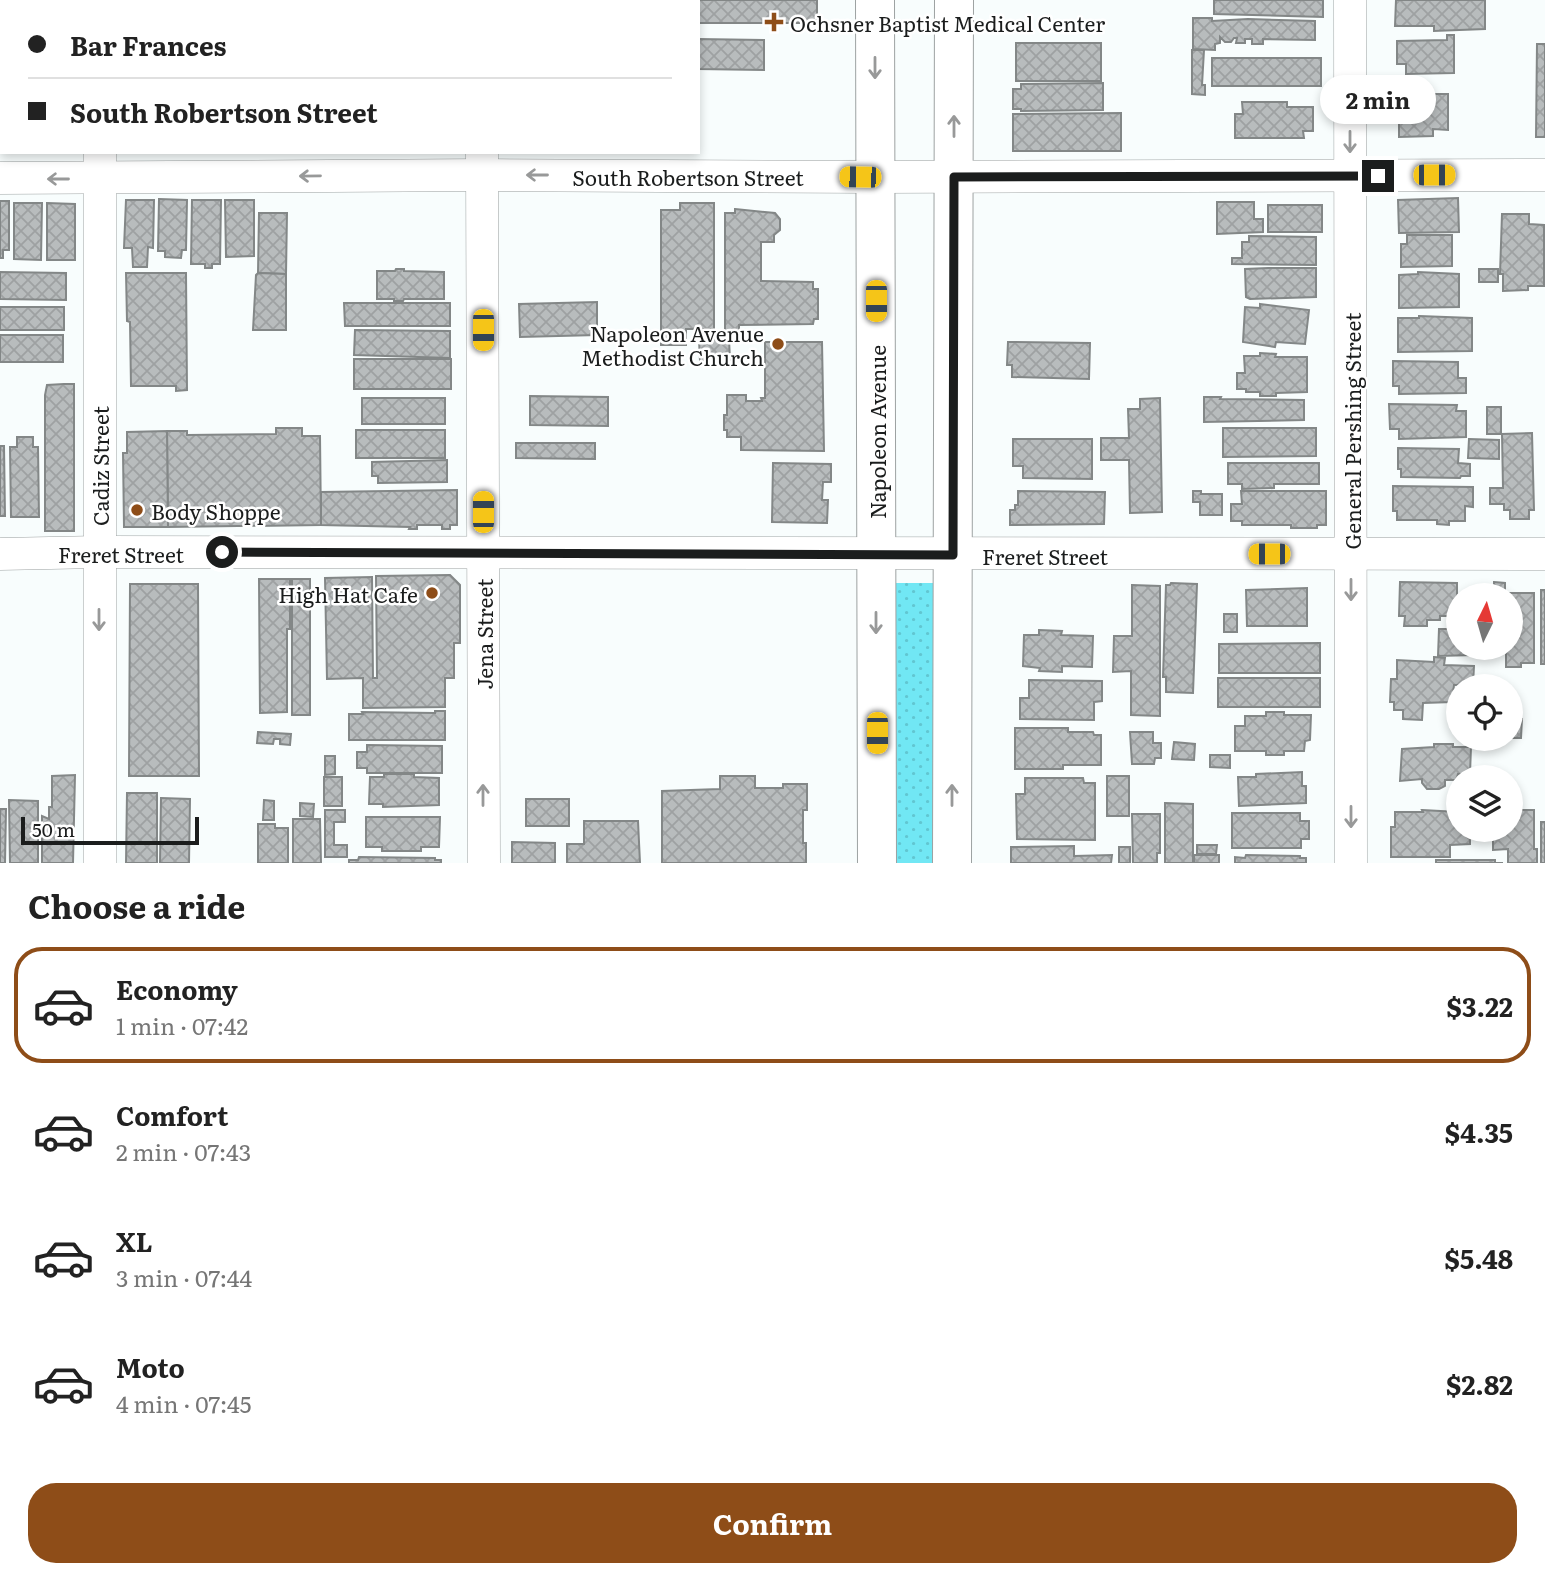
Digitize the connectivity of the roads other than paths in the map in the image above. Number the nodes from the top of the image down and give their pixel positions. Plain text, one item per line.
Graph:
1 (875, 0) edge
2 (954, 0) edge
3 (1350, 0) edge
4 (482, 164) edge
5 (100, 166) edge
6 (1545, 175) edge
7 (1350, 176) junction
8 (875, 177) junction
9 (954, 177) junction
10 (0, 178) edge
11 (99, 552) junction
12 (483, 553) junction
13 (0, 554) edge
14 (1351, 554) junction
15 (1545, 554) edge
16 (876, 555) junction
17 (953, 555) junction
18 (100, 863) edge
19 (484, 863) edge
20 (877, 863) edge
21 (952, 863) edge
22 (1351, 863) edge

1 -> 8 main road, Napoleon Avenue
9 -> 2 main road
3 -> 7 street, General Pershing Street
4 -> 5 street, South Robertson Street
8 -> 4 street, South Robertson Street
4 - 12 street, Jena Street
5 -> 10 street, South Robertson Street
5 - 11 street, Cadiz Street
6 - 7 street, South Robertson Street
7 - 9 street, South Robertson Street
7 - 14 street, General Pershing Street
8 - 9 street, South Robertson Street
8 - 16 main road, Napoleon Avenue
9 - 17 main road
11 - 12 street, Freret Street
11 - 13 street, Freret Street
11 -> 18 street, Cadiz Street
12 - 16 street, Freret Street
19 -> 12 street, Jena Street
14 - 15 street, Freret Street
14 - 17 street, Freret Street
14 -> 22 street, General Pershing Street
16 - 17 street, Freret Street
16 -> 20 main road, Napoleon Avenue
21 -> 17 main road

